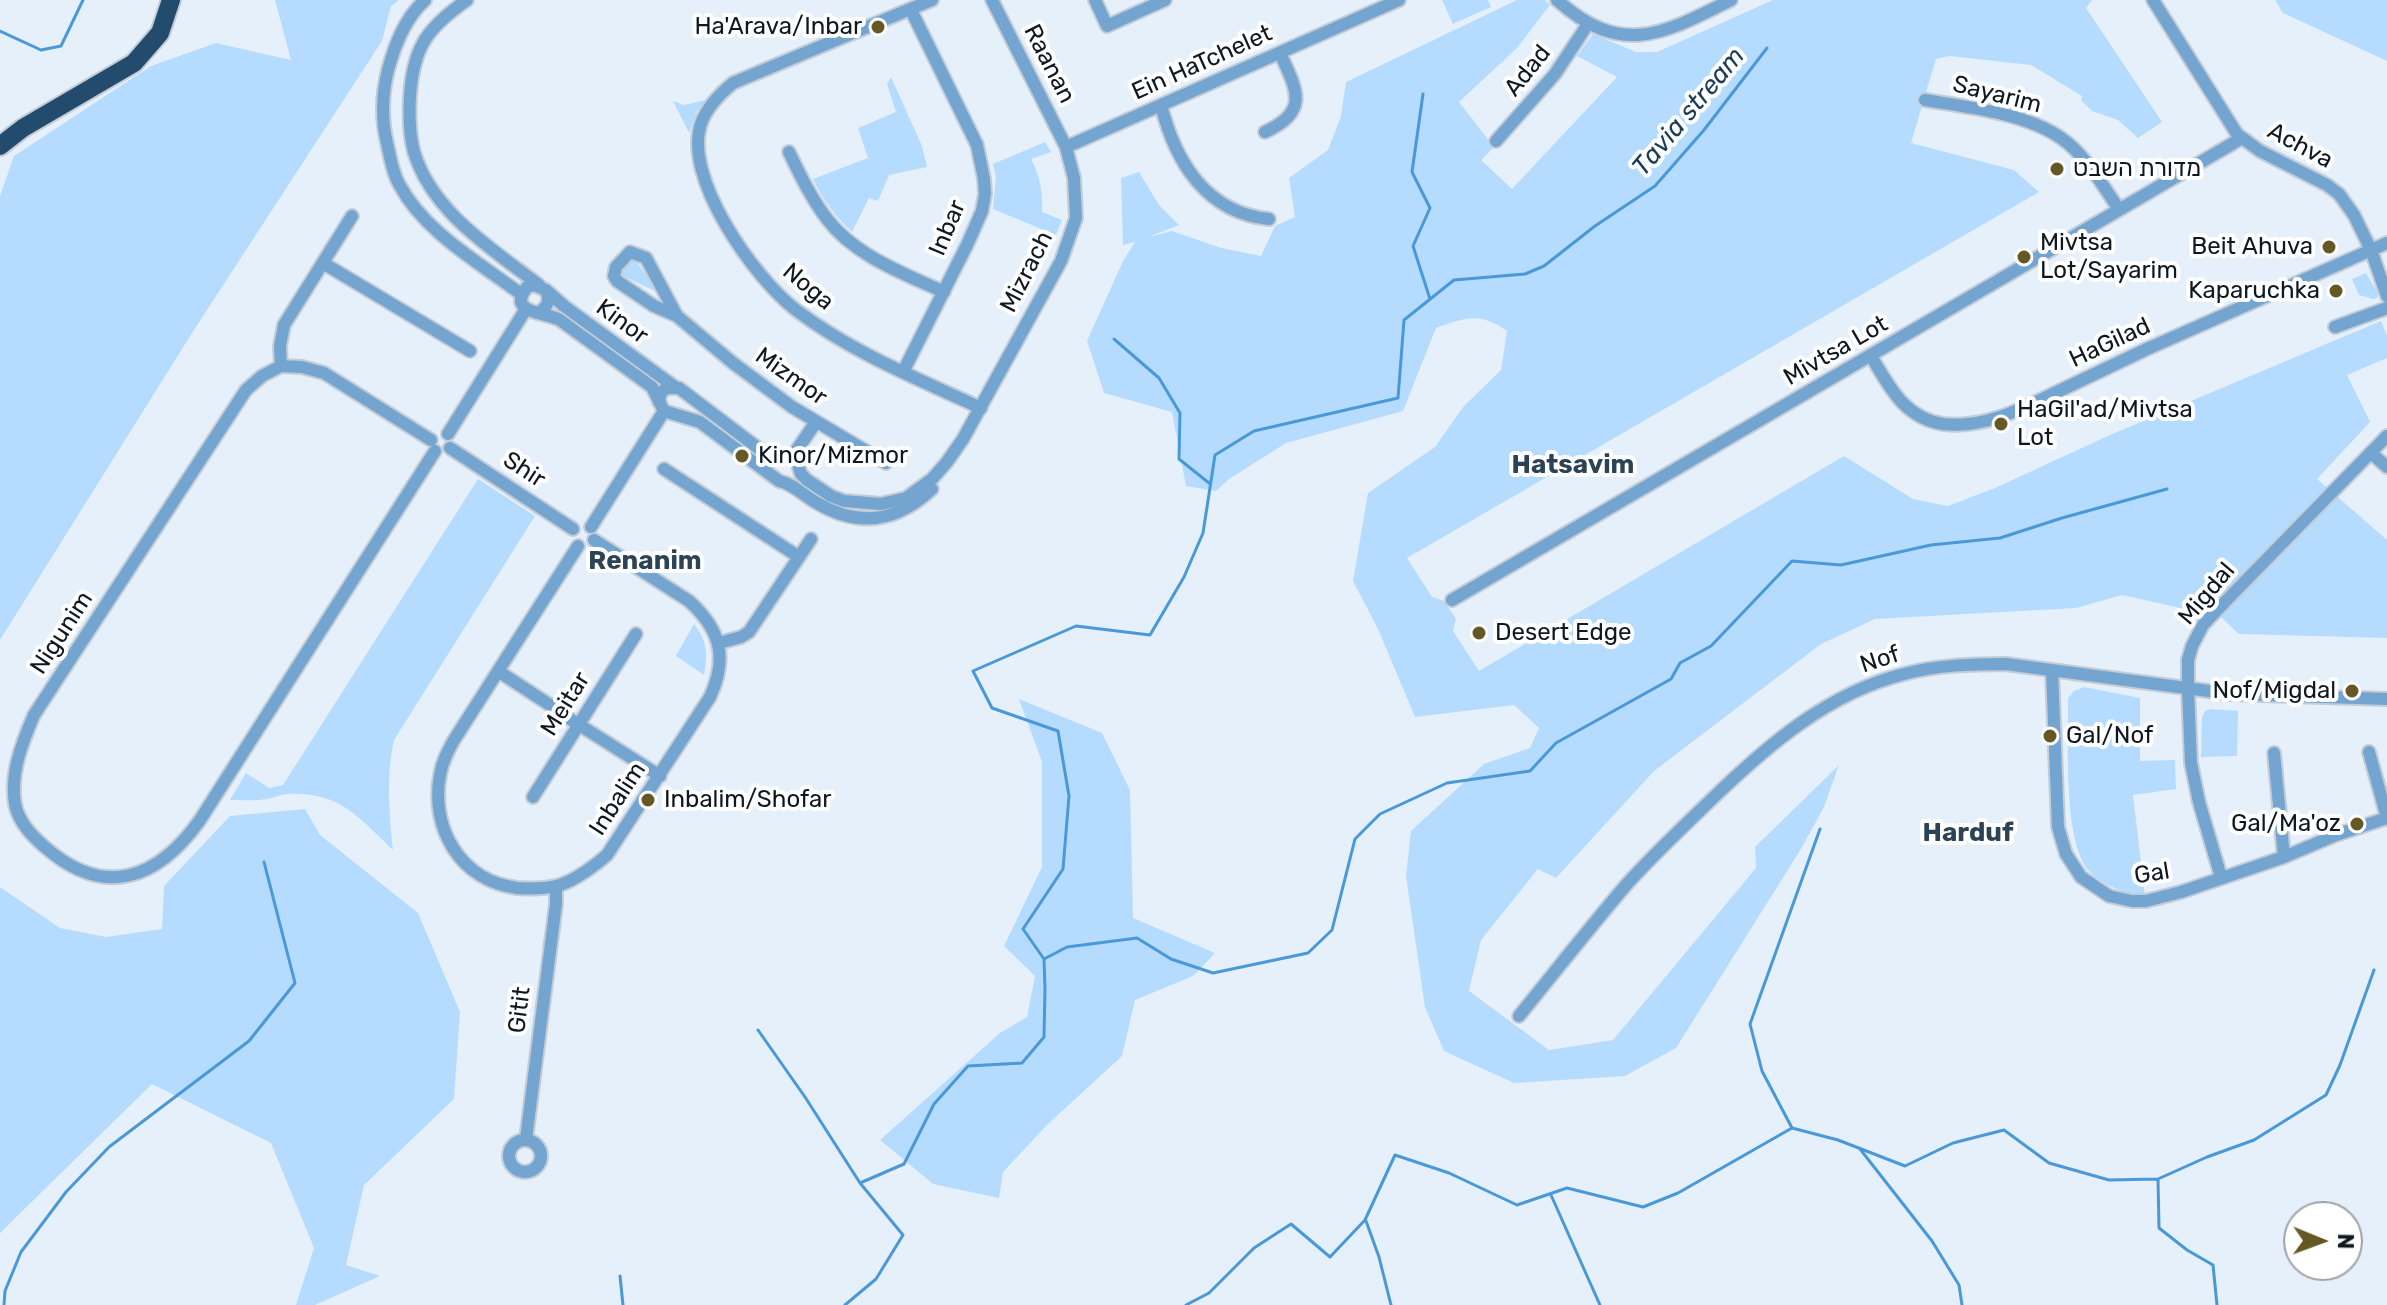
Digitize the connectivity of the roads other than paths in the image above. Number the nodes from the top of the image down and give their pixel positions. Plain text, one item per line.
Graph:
1 (171, 0) edge
2 (425, 0) edge
3 (467, 0) edge
4 (932, 0) edge
5 (992, 0) edge
6 (1095, 0) edge
7 (1165, 0) edge
8 (1399, 0) edge
9 (1557, 0) edge
10 (1731, 0) edge
11 (2153, 0) edge
12 (911, 10) junction
13 (1588, 24) junction
14 (1280, 53) junction
15 (1925, 100) dead end
16 (1161, 105) junction
17 (1265, 132) dead end
18 (2242, 138) junction
19 (1496, 141) dead end
20 (0, 146) edge
21 (1066, 147) junction
22 (789, 152) dead end
23 (2119, 209) junction
24 (352, 216) dead end
25 (1269, 219) dead end
26 (2387, 243) edge
27 (2371, 250) junction
28 (323, 263) junction
29 (542, 288) junction
30 (944, 292) junction
31 (522, 295) junction
32 (2387, 296) edge
33 (2387, 308) edge
34 (532, 311) junction
35 (677, 316) junction
36 (2335, 327) dead end
37 (470, 351) dead end
38 (1871, 356) junction
39 (281, 366) junction
40 (903, 372) junction
41 (680, 390) junction
42 (981, 408) junction
43 (666, 409) junction
44 (816, 422) junction
45 (448, 434) junction
46 (2387, 436) edge
47 (433, 445) junction
48 (450, 448) junction
49 (2371, 453) junction
50 (787, 456) junction
51 (886, 463) dead end
52 (2387, 467) edge
53 (664, 469) dead end
54 (799, 470) junction
55 (773, 476) junction
56 (788, 483) junction
57 (573, 529) junction
58 (593, 533) junction
59 (811, 539) dead end
60 (578, 546) junction
61 (799, 557) junction
62 (1452, 600) dead end
63 (636, 634) dead end
64 (719, 643) junction
65 (2052, 670) junction
66 (498, 671) junction
67 (2188, 689) junction
68 (2387, 699) edge
69 (553, 707) dead end
70 (575, 722) junction
71 (2369, 752) dead end
72 (2274, 753) dead end
73 (660, 776) junction
74 (533, 797) dead end
75 (2387, 818) edge
76 (2284, 857) junction
77 (2221, 877) junction
78 (556, 886) junction
79 (1519, 1016) dead end
80 (526, 1139) dead end

1 - 20 highway
2 - 31 street
3 - 29 street, Kinor
4 - 12 street
5 - 21 street, Raanan
6 - 7 street
8 - 14 street, Ein HaTchelet
9 - 13 street
10 - 13 street
11 - 18 street, Achva
12 - 30 street, Inbar
12 - 40 street, Noga
13 - 19 street, Adad
14 - 16 street, Ein HaTchelet
14 - 17 street
15 - 23 street, Sayarim
16 - 21 street, Ein HaTchelet
16 - 25 street
18 - 23 street, Mivtsa Lot
18 - 27 street, Achva
21 - 42 street, Mizrach
22 - 30 street
23 - 38 street, Mivtsa Lot
24 - 28 street
26 - 27 street, HaGilad
27 - 32 street, Achva
27 - 38 street, HaGilad
28 - 37 street
28 - 39 street
29 - 31 street
29 - 34 street
29 - 41 street, Kinor
30 - 40 street, Inbar
31 - 34 street
33 - 36 street
34 - 43 street, Kinor
34 - 45 street
35 - 35 street, Mizmor
35 - 44 street, Mizmor
38 - 62 street, Mivtsa Lot
39 - 47 street
39 - 47 street, Nigunim
40 - 42 street, Noga
41 - 43 street
41 - 43 street
41 - 50 street, Kinor
42 - 54 street, Mizrach
42 - 56 street, Mizrach
43 - 55 street, Kinor
43 - 58 street
44 - 50 street
44 - 51 street, Mizmor
45 - 47 street
45 - 48 street
46 - 49 street, Migdal
47 - 48 street
48 - 57 street, Shir
49 - 52 street
49 - 67 street, Migdal
50 - 54 street
50 - 55 street
53 - 61 street
54 - 56 street
55 - 56 street
57 - 58 street
57 - 60 street
58 - 60 street
58 - 64 street
59 - 61 street
60 - 66 street, Inbalim
61 - 64 street
63 - 70 street, Meitar
64 - 73 street, Inbalim
65 - 67 street, Nof
65 - 77 street, Gal
65 - 79 street, Nof
66 - 69 street
66 - 78 street, Inbalim
67 - 68 street, Nof
67 - 77 street, Migdal
70 - 73 street
70 - 74 street, Meitar
71 - 75 street
72 - 76 street
73 - 78 street, Inbalim
75 - 76 street, Gal
76 - 77 street, Gal
78 - 80 street, Gitit

